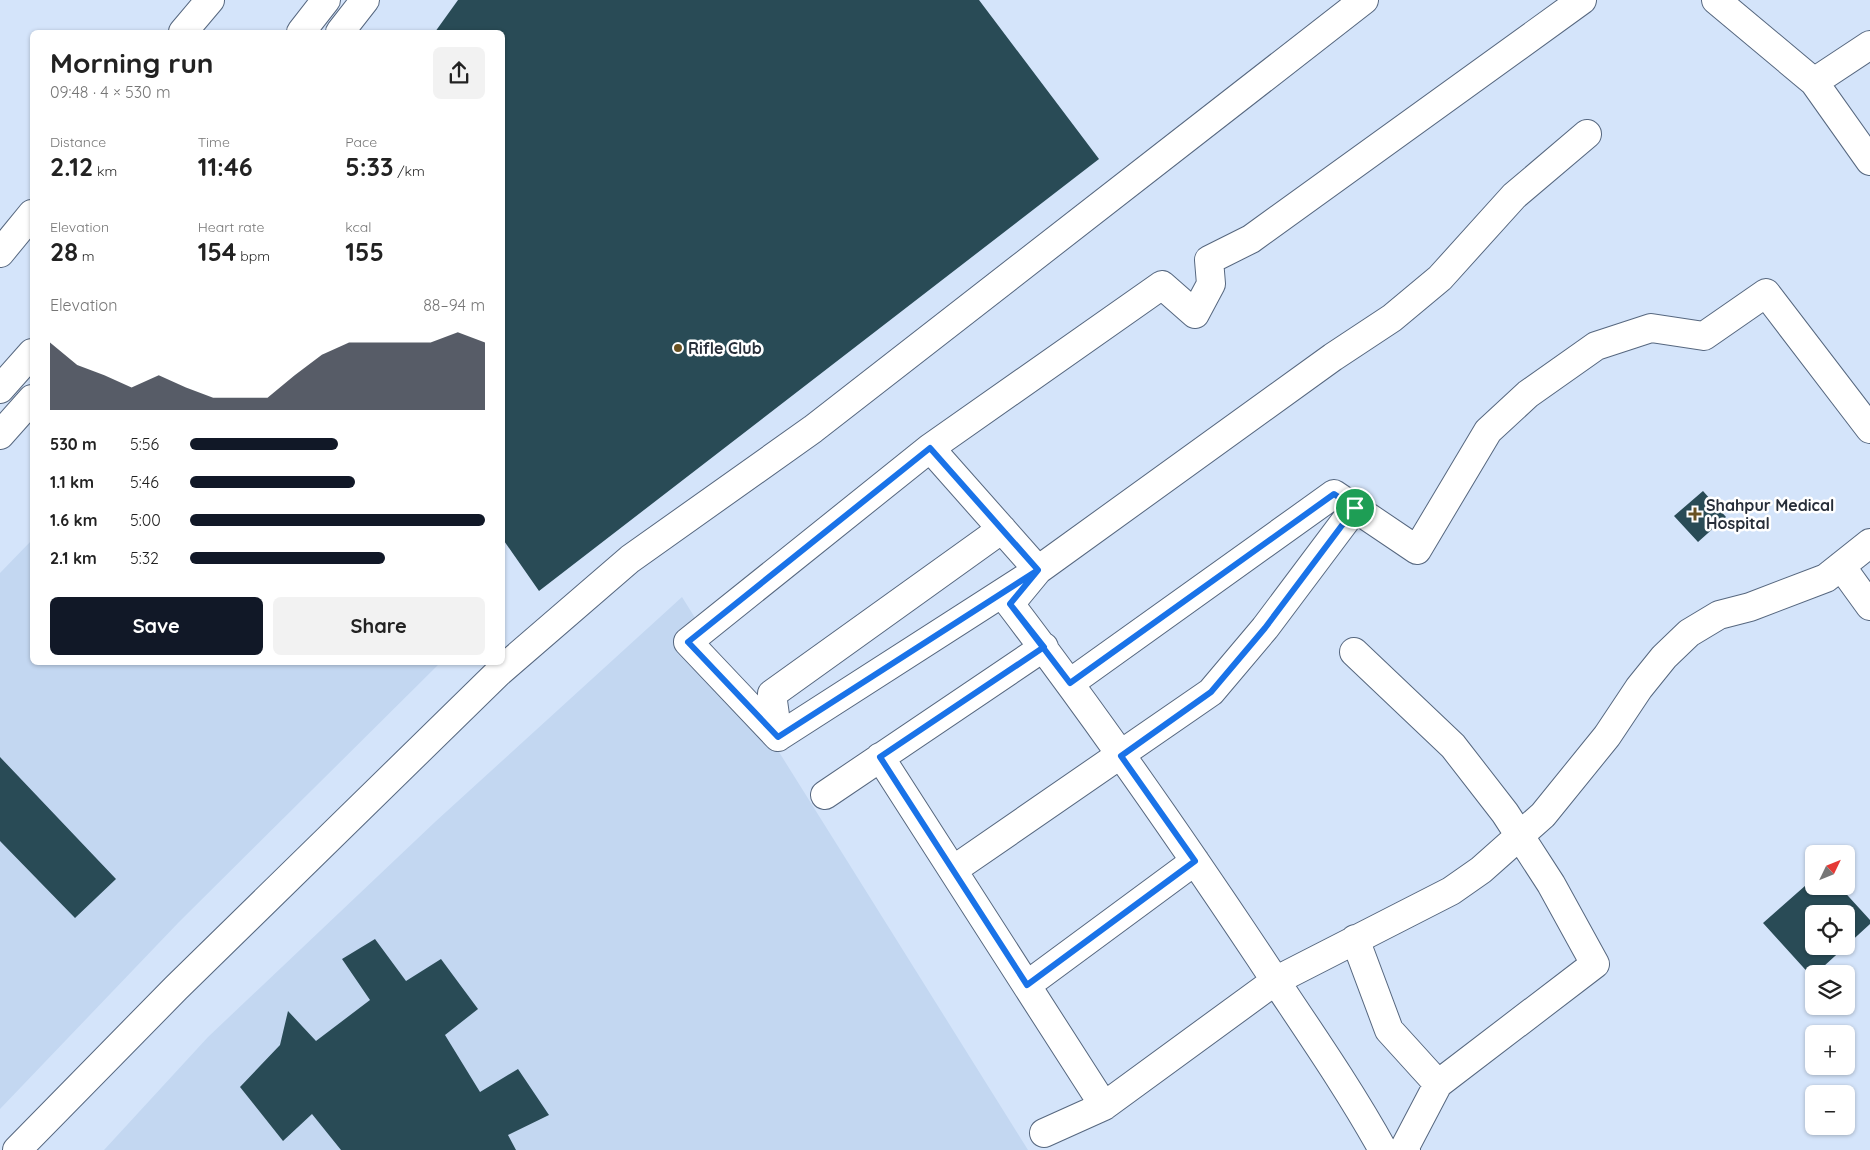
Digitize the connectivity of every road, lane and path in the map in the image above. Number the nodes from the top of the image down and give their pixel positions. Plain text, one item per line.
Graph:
1 (210, 0) edge
2 (326, 0) edge
3 (365, 0) edge
4 (1364, 0) edge
5 (1582, 0) edge
6 (1716, 0) edge
7 (185, 30) edge
8 (303, 30) edge
9 (342, 30) edge
10 (1870, 45) edge
11 (1814, 82) junction
12 (1587, 134) dead end
13 (1870, 161) edge
14 (30, 216) edge
15 (0, 253) edge
16 (30, 355) edge
17 (0, 390) edge
18 (30, 400) edge
19 (1870, 429) edge
20 (0, 435) edge
21 (930, 448) junction
22 (1355, 508) junction
23 (1002, 529) junction
24 (1870, 544) edge
25 (1841, 566) junction
26 (1038, 570) junction
27 (1870, 606) edge
28 (1044, 647) junction
29 (1354, 652) dead end
30 (1070, 683) junction
31 (778, 737) junction
32 (1121, 756) junction
33 (880, 757) junction
34 (825, 795) dead end
35 (1520, 837) junction
36 (1195, 861) junction
37 (953, 870) junction
38 (1355, 939) junction
39 (1275, 981) junction
40 (1027, 985) junction
41 (1438, 1084) junction
42 (1104, 1106) junction
43 (1044, 1133) dead end
44 (17, 1150) edge
45 (1383, 1150) edge
46 (1406, 1150) edge

1 - 7 street
2 - 8 street
3 - 9 street
4 - 44 street
5 - 21 street
6 - 11 street
10 - 11 street
11 - 13 street
12 - 26 street
14 - 15 street
16 - 17 street
18 - 20 street
19 - 22 street
21 - 23 street
21 - 31 street
22 - 30 street
22 - 32 street
23 - 26 street
23 - 31 street
24 - 25 street
25 - 27 street
25 - 35 street
26 - 28 street
26 - 31 street
28 - 30 street
28 - 33 street
29 - 35 street
30 - 32 street
32 - 36 street
32 - 37 street
33 - 34 street
33 - 37 street
35 - 38 street
35 - 41 street
36 - 39 street
36 - 40 street
37 - 40 street
38 - 39 street
38 - 41 street
39 - 42 street
39 - 45 street
40 - 42 street
41 - 46 street
42 - 43 street

